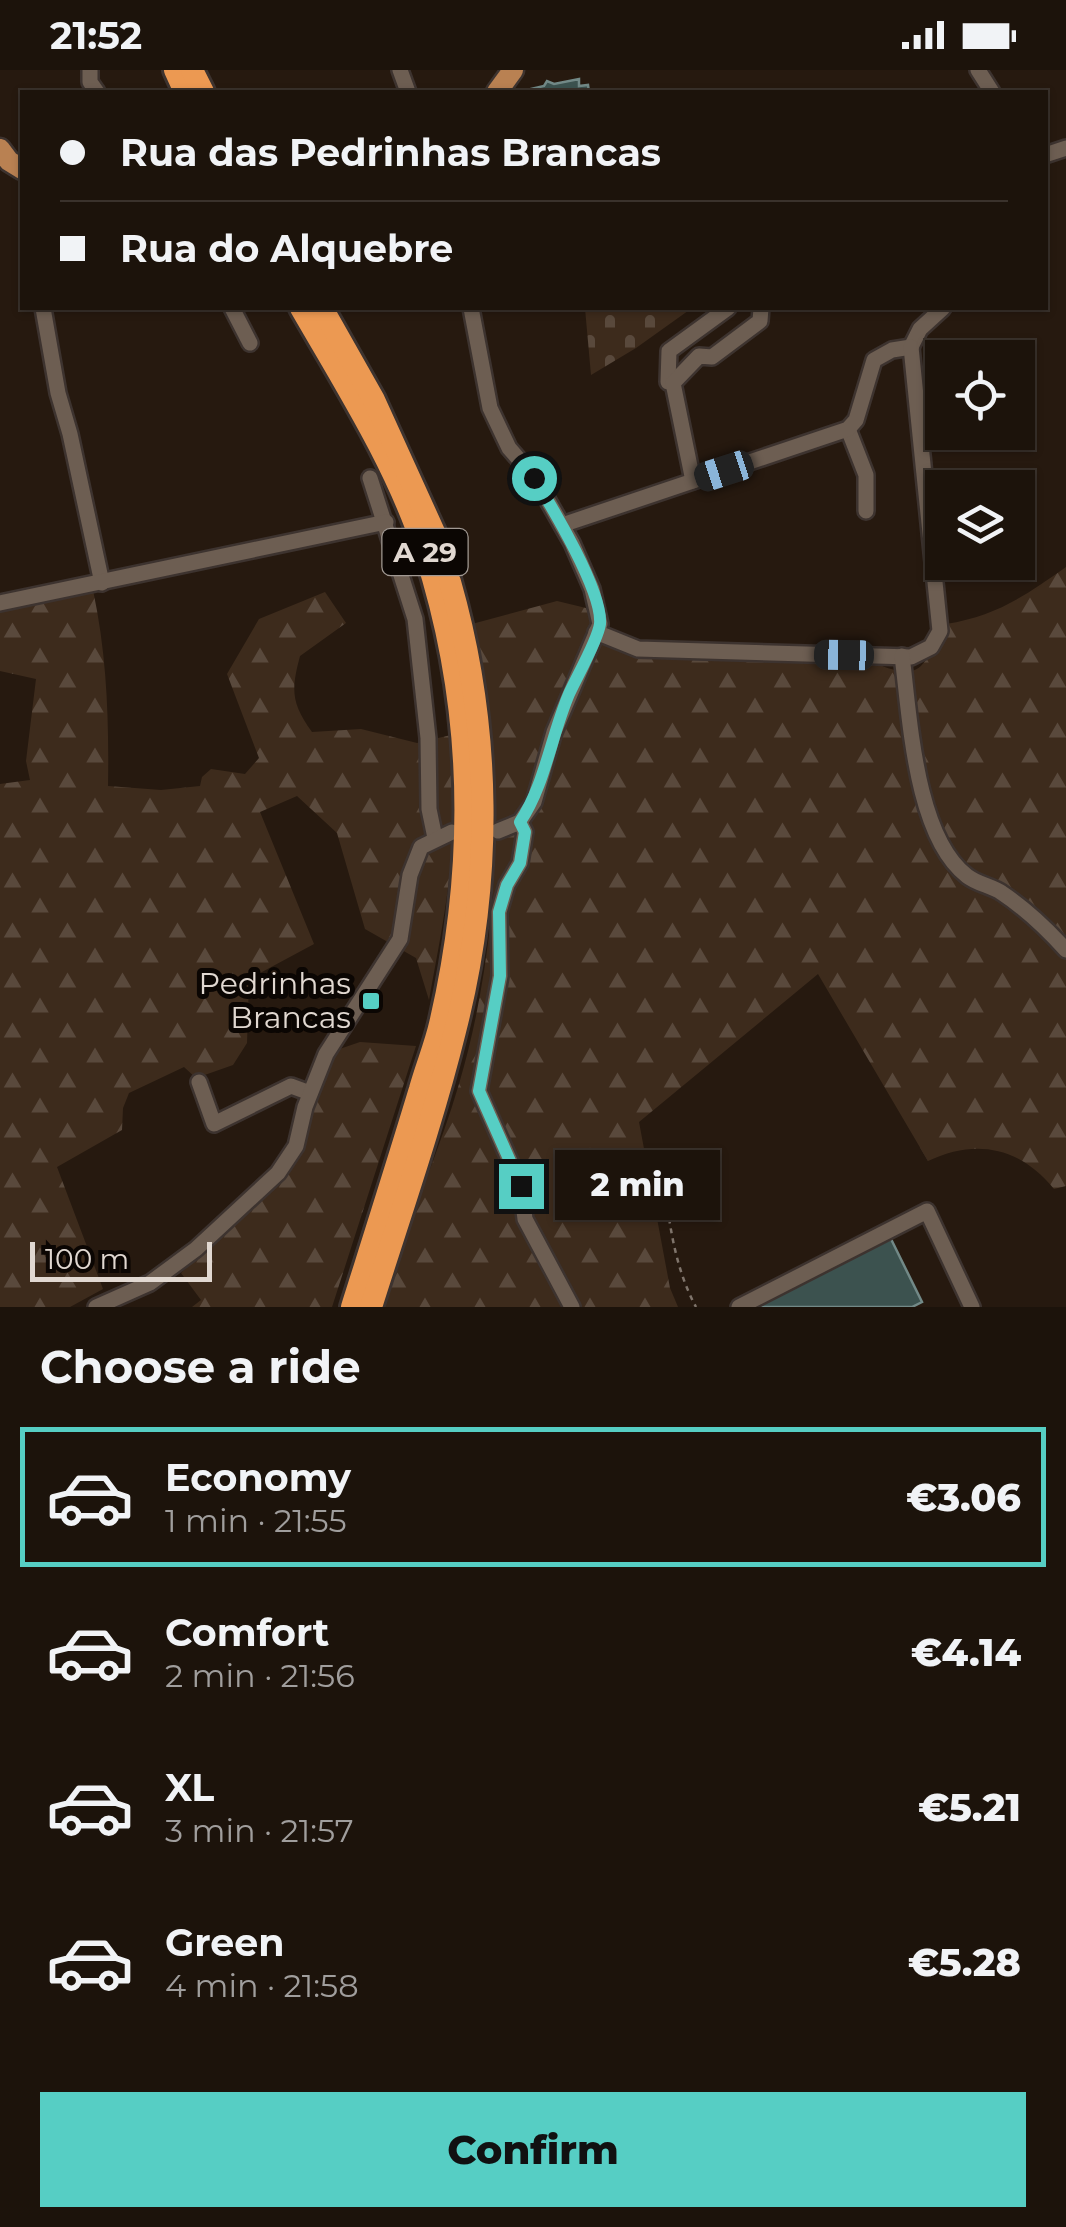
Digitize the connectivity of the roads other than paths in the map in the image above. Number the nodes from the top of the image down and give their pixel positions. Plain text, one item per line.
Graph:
1 (513, 70) edge
2 (498, 90) edge
3 (43, 310) edge
4 (233, 310) edge
5 (303, 310) edge
6 (323, 310) edge
7 (472, 310) edge
8 (761, 310) edge
9 (941, 310) edge
10 (710, 313) edge
11 (250, 343) dead end
12 (910, 347) junction
13 (674, 383) junction
14 (848, 429) junction
15 (370, 478) dead end
16 (693, 481) junction
17 (866, 511) dead end
18 (386, 522) junction
19 (562, 525) junction
20 (102, 583) junction
21 (0, 603) edge
22 (596, 632) junction
23 (902, 656) junction
24 (520, 822) junction
25 (498, 831) dead end
26 (452, 832) dead end
27 (435, 838) junction
28 (1066, 950) edge
29 (199, 1082) dead end
30 (310, 1093) junction
31 (96, 1307) edge
32 (352, 1307) edge
33 (371, 1307) edge
34 (572, 1307) edge
35 (739, 1307) edge
36 (972, 1307) edge

1 - 2 main road
3 - 20 street
4 - 11 street
5 - 32 highway, A 29
6 - 33 highway, A 29
7 - 19 street
8 - 13 street
9 - 12 street
10 - 13 street
12 - 14 street
12 - 23 street
13 - 16 street
14 - 16 street
14 - 17 street
15 - 18 street
16 - 19 street
18 - 20 street
18 - 27 street
19 - 22 street
20 - 21 street
22 - 23 street
22 - 24 street
23 - 28 street
24 - 25 street
24 - 34 street
26 - 27 street
27 - 30 street
29 - 30 street
30 - 31 street
35 - 36 street

